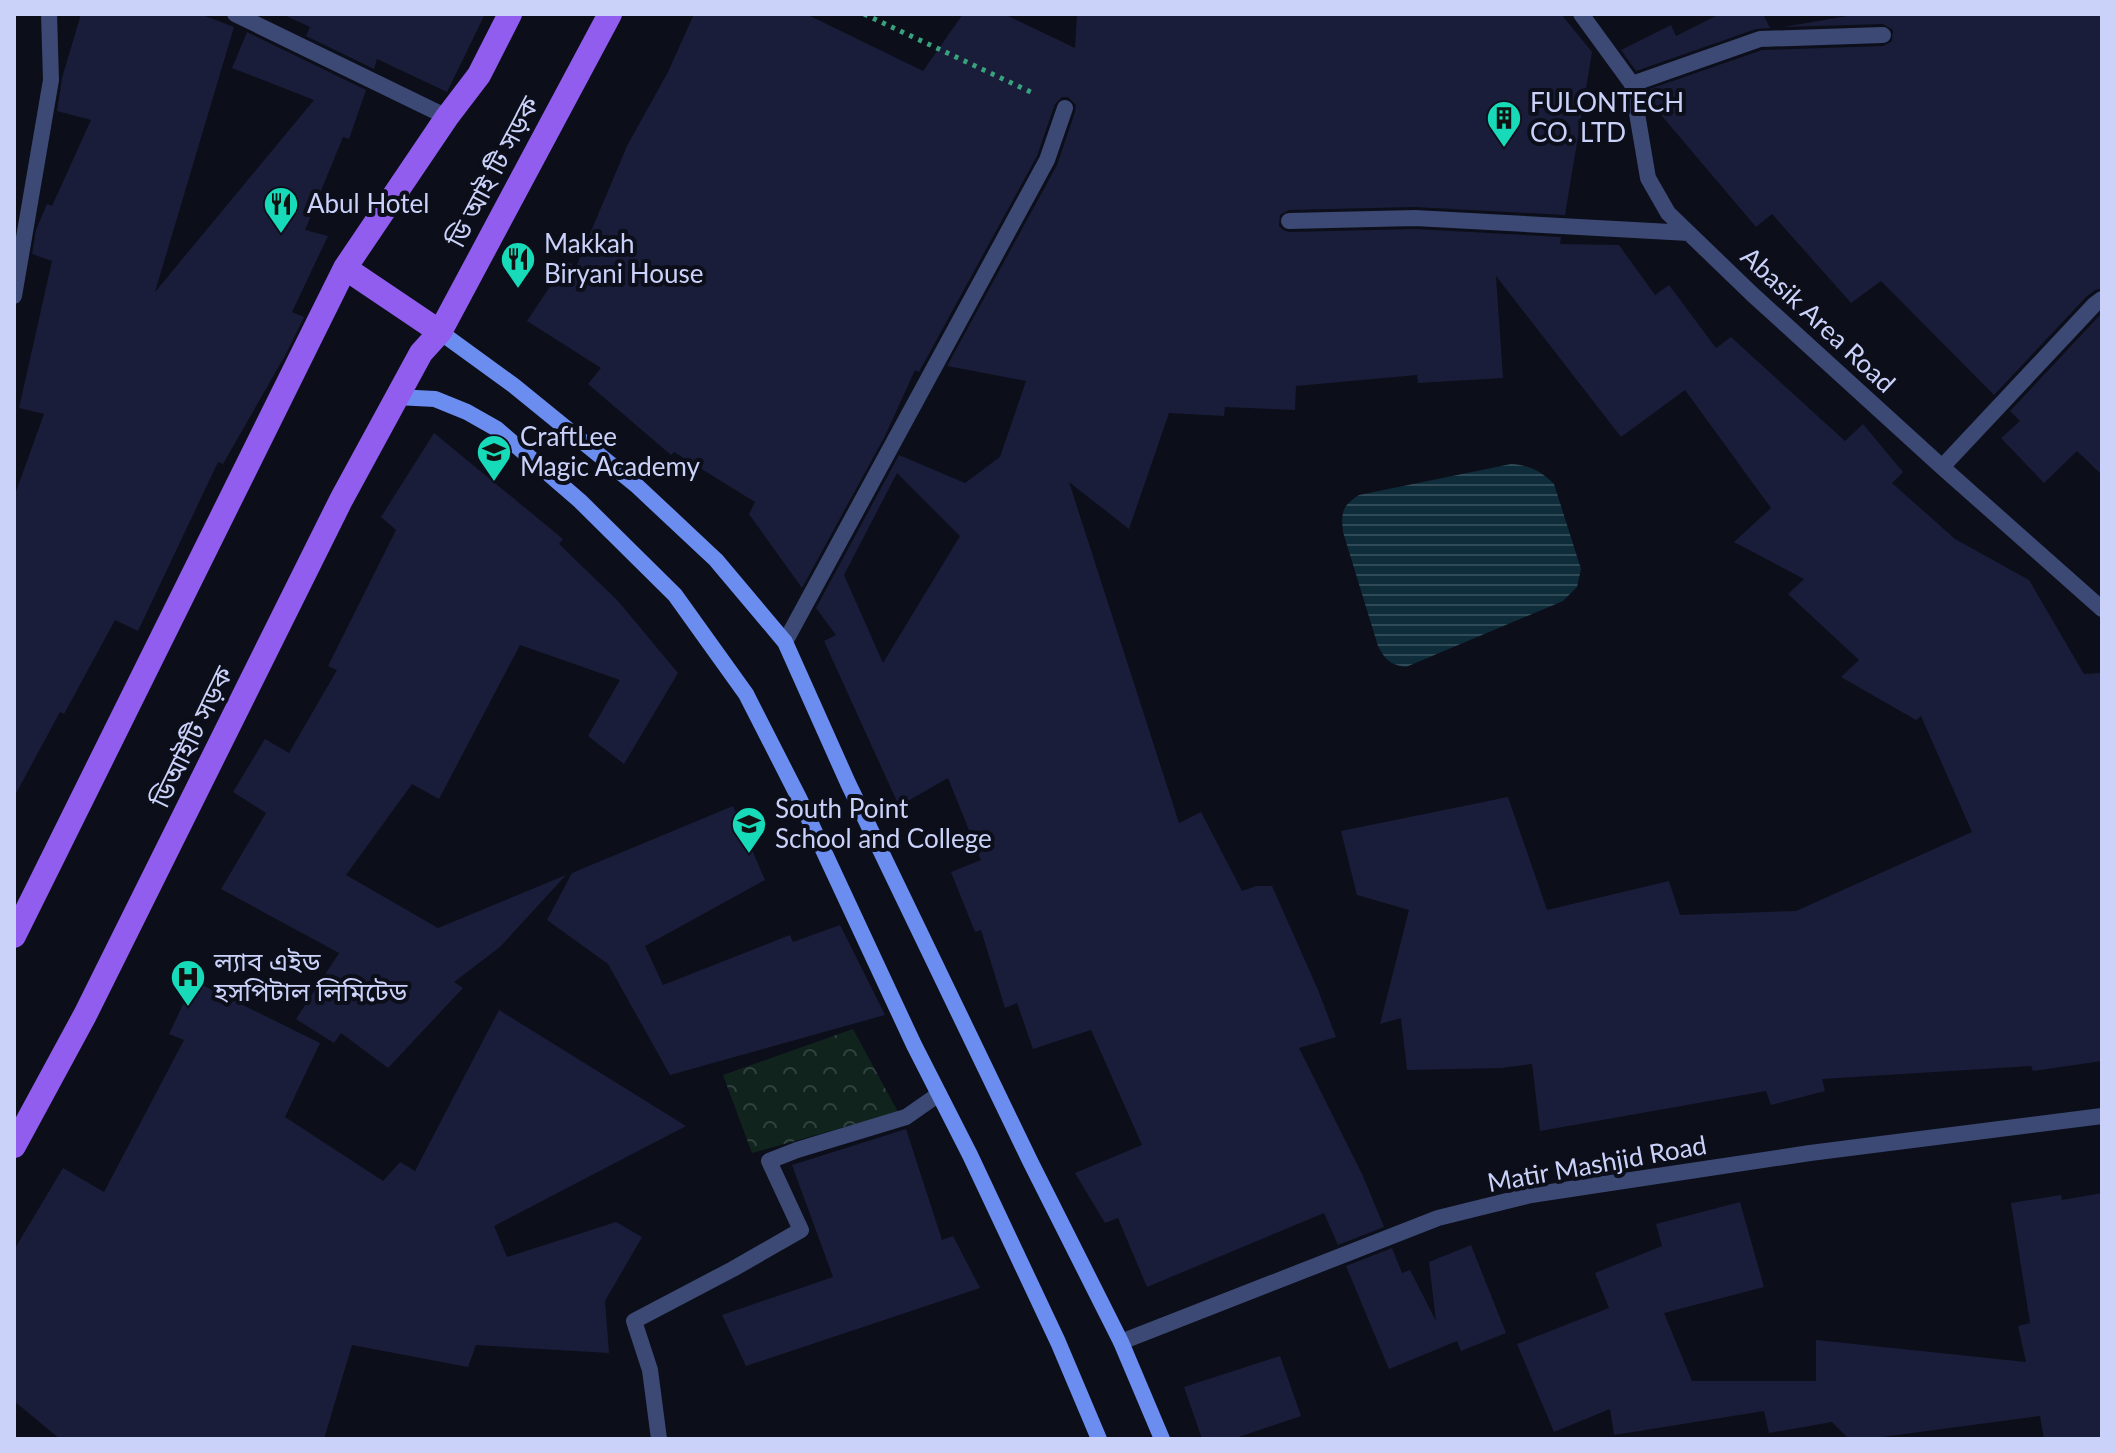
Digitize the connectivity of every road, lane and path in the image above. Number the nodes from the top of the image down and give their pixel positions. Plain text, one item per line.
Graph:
1 (49, 14) edge
2 (235, 14) edge
3 (510, 14) edge
4 (610, 14) edge
5 (864, 14) edge
6 (1581, 14) edge
7 (1883, 35) dead end
8 (1632, 84) junction
9 (1065, 108) joint
10 (447, 117) junction
11 (1289, 221) dead end
12 (1689, 233) junction
13 (345, 268) junction
14 (14, 296) edge
15 (2102, 299) edge
16 (440, 332) junction
17 (421, 353) joint
18 (396, 397) junction
19 (1942, 467) junction
20 (2102, 609) edge
21 (785, 642) junction
22 (14, 936) edge
23 (939, 1094) junction
24 (2102, 1116) edge
25 (14, 1146) edge
26 (1121, 1342) junction
27 (659, 1439) edge
28 (1099, 1439) edge
29 (1162, 1439) edge

1 - 14 street
2 - 10 street
3 - 10 main road
4 - 16 main road, ডি আই টি সড়ক
5 - 9 path
6 - 8 street, Abasik Area Road
7 - 8 street
8 - 12 street, Abasik Area Road
9 - 21 street
10 - 13 main road
11 - 12 street
12 - 19 street, Abasik Area Road
13 - 16 main road
13 - 22 main road
15 - 19 street
16 - 17 main road, ডি আই টি সড়ক
16 - 21 street
17 - 18 main road, ডিআইটি সড়ক
18 - 23 street
18 - 25 main road, ডিআইটি সড়ক
19 - 20 street, Abasik Area Road
21 - 26 street
23 - 27 street
23 - 28 street
24 - 26 street, Matir Mashjid Road
26 - 29 street

